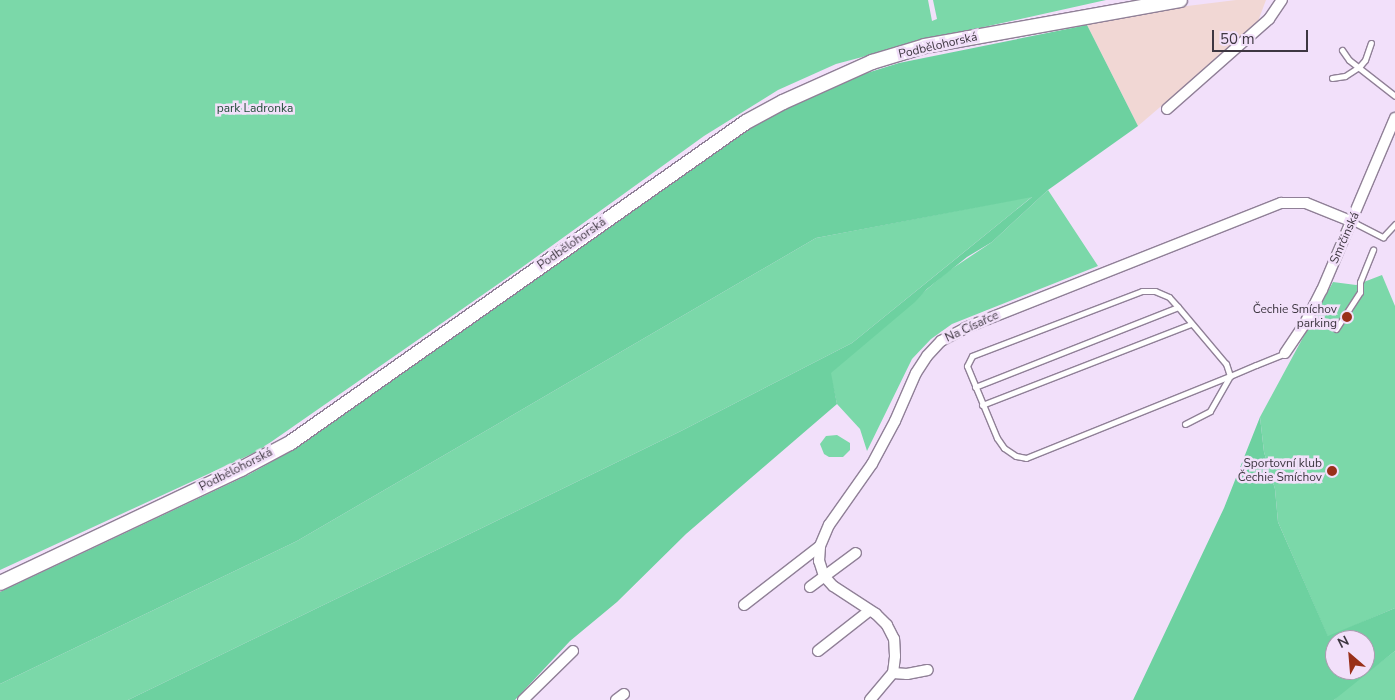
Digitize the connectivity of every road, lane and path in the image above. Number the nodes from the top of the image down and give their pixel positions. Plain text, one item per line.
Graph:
1 (1180, 0) edge
2 (1282, 0) edge
3 (1370, 42) dead end
4 (1342, 50) dead end
5 (1358, 67) junction
6 (1332, 78) dead end
7 (1395, 96) edge
8 (1166, 108) dead end
9 (1395, 118) edge
10 (1352, 222) junction
11 (1395, 224) edge
12 (1373, 250) dead end
13 (1178, 307) junction
14 (1191, 324) junction
15 (1336, 329) dead end
16 (1285, 352) joint
17 (1230, 376) junction
18 (975, 387) junction
19 (982, 405) junction
20 (1185, 424) dead end
21 (820, 546) junction
22 (856, 553) dead end
23 (824, 576) junction
24 (0, 583) edge
25 (810, 587) dead end
26 (744, 605) dead end
27 (869, 610) junction
28 (572, 651) dead end
29 (818, 651) dead end
30 (928, 670) dead end
31 (892, 673) junction
32 (523, 700) edge
33 (870, 700) edge

1 - 24 street, Podbělohorská
2 - 8 street
3 - 5 lane
4 - 5 lane
5 - 6 lane
5 - 7 lane
9 - 10 street, Smrčinská
10 - 11 lane
10 - 16 street, Smrčinská
10 - 21 street, Na Císařce
12 - 15 lane
13 - 14 lane
13 - 18 lane
13 - 18 lane
14 - 17 lane
14 - 19 lane
16 - 17 lane
17 - 19 lane
17 - 20 lane
18 - 19 lane
21 - 23 street, Na Císařce
21 - 26 street
22 - 23 street
23 - 25 street
23 - 27 street
27 - 29 street
27 - 31 street
28 - 32 street
30 - 31 street
31 - 33 street

